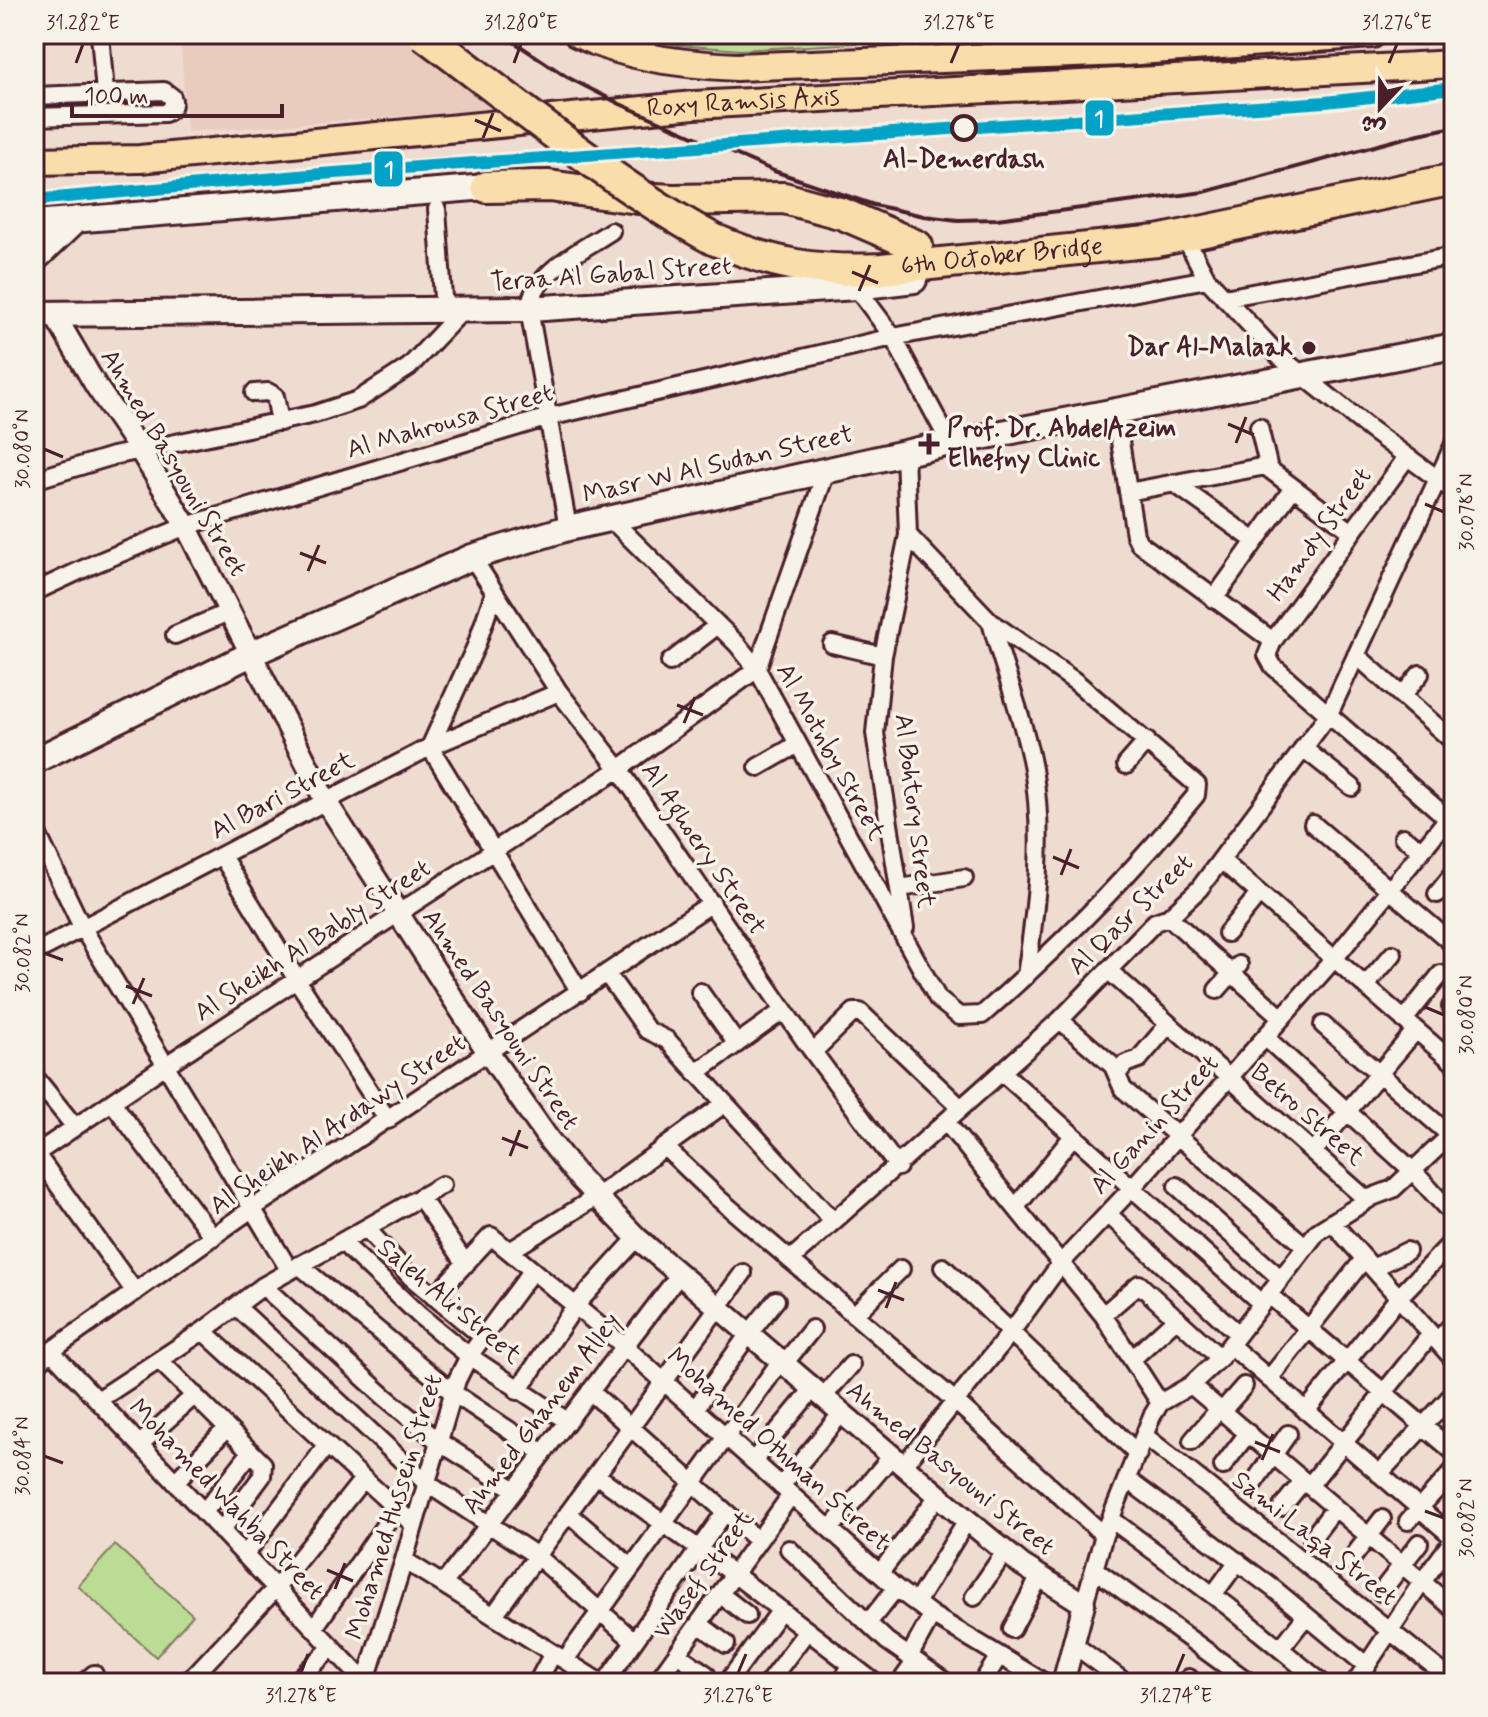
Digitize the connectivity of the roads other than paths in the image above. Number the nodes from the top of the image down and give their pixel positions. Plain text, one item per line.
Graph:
1 (100, 34) edge
2 (423, 34) edge
3 (455, 34) edge
4 (578, 34) edge
5 (1372, 34) edge
6 (1454, 64) edge
7 (105, 93) junction
8 (34, 96) edge
9 (34, 117) edge
10 (1454, 159) edge
11 (34, 161) edge
12 (1454, 179) edge
13 (487, 187) joint
14 (1454, 187) edge
15 (437, 209) dead end
16 (77, 219) junction
17 (34, 223) edge
18 (611, 231) dead end
19 (1189, 245) junction
20 (917, 246) junction
21 (1454, 256) edge
22 (34, 260) edge
23 (1207, 279) junction
24 (856, 287) junction
25 (1224, 298) junction
26 (529, 309) junction
27 (452, 312) junction
28 (44, 314) edge
29 (893, 337) junction
30 (1454, 346) edge
31 (1302, 374) junction
32 (254, 393) dead end
33 (1115, 410) junction
34 (549, 417) junction
35 (280, 422) junction
36 (1259, 427) dead end
37 (950, 443) junction
38 (1454, 444) edge
39 (140, 450) junction
40 (905, 453) junction
41 (1407, 457) junction
42 (1266, 466) junction
43 (827, 469) junction
44 (34, 480) edge
45 (1174, 483) junction
46 (1449, 486) edge
47 (1293, 488) junction
48 (1128, 492) junction
49 (610, 518) junction
50 (186, 526) junction
51 (568, 528) junction
52 (1352, 532) junction
53 (908, 535) junction
54 (1255, 541) junction
55 (472, 557) junction
56 (34, 592) edge
57 (494, 593) junction
58 (1214, 599) junction
59 (231, 611) junction
60 (991, 622) junction
61 (718, 625) junction
62 (175, 635) dead end
63 (1273, 641) junction
64 (832, 644) dead end
65 (253, 653) junction
66 (1356, 655) junction
67 (883, 656) junction
68 (670, 662) dead end
69 (757, 669) junction
70 (1420, 674) dead end
71 (559, 692) junction
72 (1402, 696) junction
73 (1329, 714) junction
74 (1452, 736) edge
75 (1147, 741) junction
76 (798, 744) junction
77 (430, 747) junction
78 (1303, 748) junction
79 (34, 761) edge
80 (1126, 765) dead end
81 (758, 767) dead end
82 (619, 769) junction
83 (1352, 787) dead end
84 (325, 800) junction
85 (1451, 821) edge
86 (1313, 824) dead end
87 (34, 827) edge
88 (1403, 837) dead end
89 (1422, 850) junction
90 (495, 852) junction
91 (222, 856) junction
92 (1221, 860) junction
93 (1454, 873) edge
94 (964, 878) dead end
95 (900, 888) junction
96 (1390, 889) junction
97 (1259, 894) junction
98 (1437, 894) dead end
99 (712, 903) junction
100 (398, 915) junction
101 (1169, 917) junction
102 (82, 927) junction
103 (1227, 933) dead end
104 (906, 938) junction
105 (1454, 945) edge
106 (34, 953) edge
107 (1393, 954) dead end
108 (1334, 959) junction
109 (1235, 969) junction
110 (1108, 970) junction
111 (607, 974) junction
112 (1441, 974) dead end
113 (1026, 976) junction
114 (297, 980) junction
115 (1365, 986) junction
116 (1217, 990) dead end
117 (580, 992) junction
118 (700, 992) dead end
119 (784, 1010) junction
120 (1282, 1018) junction
121 (1060, 1020) junction
122 (1168, 1025) junction
123 (1323, 1025) dead end
124 (1410, 1025) junction
125 (1265, 1037) junction
126 (737, 1044) junction
127 (813, 1052) junction
128 (489, 1054) junction
129 (1454, 1063) edge
130 (166, 1065) junction
131 (1002, 1072) junction
132 (696, 1073) junction
133 (1118, 1073) junction
134 (1379, 1074) junction
135 (34, 1076) edge
136 (1229, 1079) junction
137 (112, 1102) junction
138 (724, 1104) junction
139 (961, 1108) junction
140 (1348, 1112) junction
141 (388, 1120) junction
142 (946, 1122) junction
143 (75, 1127) junction
144 (1452, 1134) edge
145 (1073, 1136) junction
146 (1178, 1136) junction
147 (665, 1147) junction
148 (1313, 1152) junction
149 (35, 1154) edge
150 (898, 1167) junction
151 (1414, 1172) junction
152 (442, 1185) dead end
153 (1177, 1186) dead end
154 (1132, 1188) junction
155 (420, 1197) junction
156 (596, 1197) junction
157 (1367, 1200) junction
158 (1016, 1207) junction
159 (253, 1208) junction
160 (1108, 1214) junction
161 (1454, 1216) edge
162 (832, 1220) junction
163 (1332, 1222) junction
164 (366, 1228) junction
165 (213, 1237) junction
166 (637, 1238) junction
167 (1454, 1240) edge
168 (342, 1242) junction
169 (1305, 1246) junction
170 (510, 1251) junction
171 (1407, 1251) dead end
172 (790, 1260) junction
173 (1062, 1262) junction
174 (1368, 1263) junction
175 (466, 1264) junction
176 (943, 1267) dead end
177 (294, 1268) junction
178 (901, 1269) dead end
179 (532, 1271) junction
180 (743, 1273) dead end
181 (679, 1275) junction
182 (1280, 1278) junction
183 (263, 1286) junction
184 (135, 1292) junction
185 (434, 1297) junction
186 (1399, 1297) junction
187 (1264, 1298) junction
188 (776, 1300) dead end
189 (575, 1306) junction
190 (237, 1307) junction
191 (716, 1307) junction
192 (854, 1315) junction
193 (1103, 1315) junction
194 (1177, 1318) junction
195 (1454, 1323) edge
196 (1308, 1328) junction
197 (812, 1329) dead end
198 (203, 1331) junction
199 (1011, 1332) junction
200 (748, 1335) junction
201 (483, 1337) junction
202 (1434, 1337) junction
203 (624, 1346) junction
204 (1229, 1346) junction
205 (51, 1351) junction
206 (469, 1356) junction
207 (1132, 1359) junction
208 (159, 1360) junction
209 (1347, 1360) junction
210 (1454, 1360) edge
211 (781, 1364) junction
212 (851, 1365) dead end
213 (34, 1367) edge
214 (1269, 1379) junction
215 (664, 1380) junction
216 (1191, 1385) junction
217 (1244, 1386) dead end
218 (1384, 1390) junction
219 (518, 1391) junction
220 (590, 1391) junction
221 (452, 1392) junction
222 (1454, 1393) edge
223 (817, 1394) junction
224 (195, 1395) junction
225 (98, 1400) junction
226 (955, 1401) junction
227 (1160, 1403) junction
228 (695, 1409) junction
229 (1220, 1410) junction
230 (1306, 1411) junction
231 (841, 1414) junction
232 (567, 1421) junction
233 (1424, 1426) junction
234 (630, 1427) junction
235 (227, 1428) junction
236 (1248, 1433) junction
237 (1288, 1434) dead end
238 (726, 1436) junction
239 (1145, 1436) junction
240 (438, 1441) junction
241 (1192, 1441) dead end
242 (1343, 1442) junction
243 (140, 1444) junction
244 (327, 1445) junction
245 (1454, 1452) edge
246 (543, 1453) junction
247 (1138, 1454) junction
248 (1274, 1455) junction
249 (257, 1458) junction
250 (753, 1461) junction
251 (897, 1462) junction
252 (1223, 1466) dead end
253 (1379, 1474) junction
254 (596, 1475) junction
255 (363, 1479) junction
256 (1451, 1479) edge
257 (1128, 1480) junction
258 (175, 1482) junction
259 (425, 1482) junction
260 (692, 1483) junction
261 (1306, 1483) junction
262 (1250, 1488) dead end
263 (515, 1490) junction
264 (786, 1490) junction
265 (938, 1496) junction
266 (1282, 1507) dead end
267 (1335, 1508) junction
268 (396, 1509) junction
269 (204, 1512) junction
270 (725, 1512) junction
271 (568, 1513) junction
272 (1414, 1514) junction
273 (1382, 1519) dead end
274 (967, 1520) junction
275 (490, 1523) junction
276 (663, 1523) junction
277 (414, 1525) junction
278 (1107, 1527) junction
279 (830, 1529) junction
280 (221, 1531) junction
281 (1368, 1536) junction
282 (1312, 1538) dead end
283 (1454, 1539) edge
284 (758, 1541) junction
285 (1419, 1543) dead end
286 (699, 1549) junction
287 (789, 1549) dead end
288 (1005, 1552) junction
289 (245, 1555) junction
290 (537, 1556) junction
291 (404, 1560) junction
292 (1238, 1561) junction
293 (1349, 1562) dead end
294 (1402, 1565) junction
295 (631, 1567) junction
296 (1094, 1569) junction
297 (880, 1573) junction
298 (734, 1574) junction
299 (1040, 1576) junction
300 (1422, 1582) junction
301 (444, 1583) junction
302 (276, 1588) junction
303 (896, 1588) junction
304 (1381, 1592) dead end
305 (720, 1594) junction
306 (1213, 1595) junction
307 (974, 1597) dead end
308 (916, 1603) junction
309 (1084, 1604) junction
310 (1454, 1609) edge
311 (781, 1610) junction
312 (600, 1611) junction
313 (494, 1615) junction
314 (747, 1615) dead end
315 (932, 1615) junction
316 (1306, 1616) junction
317 (868, 1623) junction
318 (699, 1624) junction
319 (314, 1628) junction
320 (1012, 1629) dead end
321 (807, 1631) junction
322 (1391, 1631) junction
323 (634, 1641) junction
324 (726, 1644) dead end
325 (1073, 1644) junction
326 (332, 1647) junction
327 (1280, 1649) junction
328 (677, 1654) junction
329 (559, 1656) junction
330 (999, 1656) junction
331 (912, 1660) junction
332 (852, 1665) junction
333 (1367, 1666) junction
334 (706, 1674) dead end
335 (1038, 1681) edge
336 (597, 1682) edge
337 (1453, 1682) edge
338 (187, 1683) edge
339 (295, 1683) edge
340 (365, 1683) edge
341 (537, 1683) edge
342 (656, 1683) edge
343 (728, 1683) edge
344 (768, 1683) edge
345 (840, 1683) edge
346 (875, 1683) edge
347 (900, 1683) edge
348 (947, 1683) edge
349 (982, 1683) edge
350 (1063, 1683) edge
351 (1126, 1683) edge
352 (1250, 1683) edge
353 (1322, 1683) edge
354 (1355, 1683) edge

1 - 7 street
2 - 12 highway, 6th October Bridge, bridge
3 - 20 highway, 6th October Bridge
4 - 5 main road
6 - 11 main road, Roxy Ramsis Axis
7 - 8 street
7 - 9 street
10 - 20 highway, 6th October Bridge
13 - 16 main road
13 - 20 highway, bridge
14 - 19 main road, Teraa Al Gabal Street
15 - 27 street
16 - 17 main road
16 - 22 main road
18 - 26 street
19 - 23 street
19 - 24 main road, Teraa Al Gabal Street
21 - 25 street
23 - 25 street
23 - 29 street, Al Mahrousa Street
24 - 26 main road, Teraa Al Gabal Street
24 - 29 street
25 - 31 street
26 - 27 main road, Teraa Al Gabal Street
26 - 34 street
27 - 28 main road, Teraa Al Gabal Street
27 - 35 street
28 - 39 street, Ahmed Basyouni Street
29 - 34 street, Al Mahrousa Street
29 - 37 street
30 - 31 main road, Masr W Al Sudan Street
31 - 33 main road, Masr W Al Sudan Street
31 - 41 street
32 - 35 street
33 - 37 main road, Masr W Al Sudan Street
33 - 48 street
34 - 50 street, Al Mahrousa Street
34 - 51 street
35 - 39 street
36 - 42 street
37 - 40 main road, Masr W Al Sudan Street
38 - 46 street, Al Qasr Street
39 - 44 street
39 - 50 street, Ahmed Basyouni Street
40 - 43 main road, Masr W Al Sudan Street
40 - 53 street, Al Bohtory Street
41 - 46 street
41 - 52 street, Hamdy Street
42 - 45 street
42 - 47 street
43 - 49 main road, Masr W Al Sudan Street
43 - 69 street
45 - 48 street
45 - 54 street
46 - 66 street, Al Qasr Street
47 - 52 street
47 - 54 street
48 - 58 street
49 - 51 main road, Masr W Al Sudan Street
49 - 61 street, Al Motnby Street
50 - 56 street, Al Mahrousa Street
50 - 59 street, Ahmed Basyouni Street
51 - 55 main road, Masr W Al Sudan Street
52 - 63 street, Hamdy Street
53 - 60 street
53 - 67 street, Al Bohtory Street
54 - 58 street
55 - 57 street, Al Aghoery Street
55 - 65 main road, Masr W Al Sudan Street
57 - 71 street, Al Aghoery Street
57 - 77 street
58 - 63 street
59 - 62 street
59 - 65 street, Ahmed Basyouni Street
60 - 75 street
60 - 113 street
61 - 68 street
61 - 69 street, Al Motnby Street
63 - 73 street
64 - 67 street
65 - 79 main road, Masr W Al Sudan Street
65 - 84 street, Ahmed Basyouni Street
66 - 72 street
66 - 73 street, Al Qasr Street
67 - 95 street, Al Bohtory Street
69 - 76 street, Al Motnby Street
69 - 82 street, Al Sheikh Al Bably Street
70 - 72 street
71 - 77 street, Al Bari Street
71 - 82 street, Al Aghoery Street
72 - 74 street
73 - 78 street, Al Qasr Street
73 - 85 street
75 - 80 street
75 - 113 street
76 - 81 street
76 - 104 street, Al Motnby Street
77 - 84 street, Al Bari Street
77 - 90 street
78 - 83 street
78 - 92 street, Al Qasr Street
82 - 90 street, Al Sheikh Al Bably Street
82 - 99 street, Al Aghoery Street
84 - 91 street, Al Bari Street
84 - 100 street, Ahmed Basyouni Street
85 - 89 street, Al Ganin Street
86 - 96 street
87 - 102 street
88 - 89 street
89 - 96 street, Al Ganin Street
90 - 100 street, Al Sheikh Al Bably Street
90 - 117 street
91 - 102 street, Al Bari Street
91 - 114 street
92 - 97 street
92 - 101 street, Al Qasr Street
93 - 98 street
94 - 95 street
95 - 104 street, Al Bohtory Street
96 - 105 street
96 - 108 street, Al Ganin Street
97 - 103 street
97 - 108 street
99 - 111 street, Al Sheikh Al Ardawy Street
99 - 119 street, Al Aghoery Street
100 - 114 street, Al Sheikh Al Bably Street
100 - 128 street, Ahmed Basyouni Street
101 - 109 street
101 - 110 street, Al Qasr Street
102 - 106 street, Al Bari Street
102 - 130 street
104 - 113 street, Al Motnby Street
107 - 115 street
108 - 115 street
108 - 120 street, Al Ganin Street
109 - 116 street
109 - 120 street
110 - 121 street, Al Qasr Street
110 - 122 street, Betro Street
111 - 117 street, Al Sheikh Al Ardawy Street
111 - 132 street
112 - 124 street
114 - 130 street, Al Sheikh Al Bably Street
114 - 141 street
115 - 124 street
117 - 128 street, Al Sheikh Al Ardawy Street
118 - 126 street
119 - 126 street
119 - 127 street, Al Aghoery Street
120 - 125 street, Al Ganin Street
121 - 131 street, Al Qasr Street
121 - 133 street
122 - 133 street
122 - 136 street, Betro Street
123 - 134 street
124 - 129 street
124 - 134 street
125 - 136 street, Al Ganin Street
125 - 140 street
126 - 132 street
127 - 139 street
127 - 150 street, Al Aghoery Street
128 - 141 street, Al Sheikh Al Ardawy Street
128 - 156 street, Ahmed Basyouni Street
130 - 137 street, Al Sheikh Al Bably Street
130 - 159 street
131 - 139 street, Al Qasr Street
131 - 145 street
132 - 138 street
133 - 146 street
134 - 140 street
134 - 144 street
135 - 143 street
136 - 146 street, Al Ganin Street
136 - 148 street, Betro Street
137 - 143 street, Al Sheikh Al Bably Street
137 - 165 street
138 - 147 street
138 - 162 street
139 - 142 street, Al Qasr Street
140 - 148 street
140 - 151 street
141 - 159 street, Al Sheikh Al Ardawy Street
142 - 150 street, Al Qasr Street
142 - 158 street
143 - 149 street, Al Sheikh Al Bably Street
144 - 151 street
145 - 154 street
145 - 158 street
146 - 154 street, Al Ganin Street
146 - 169 street
147 - 156 street
147 - 172 street
148 - 157 street, Betro Street
149 - 184 street
150 - 162 street, Al Qasr Street
151 - 157 street
151 - 161 street
152 - 155 street
153 - 182 street
154 - 160 street, Al Ganin Street
154 - 187 street
155 - 164 street
155 - 175 street
156 - 166 street, Ahmed Basyouni Street
156 - 170 street
157 - 163 street
158 - 173 street
159 - 165 street, Al Sheikh Al Ardawy Street
159 - 177 street
160 - 173 street, Al Ganin Street
160 - 204 street
162 - 172 street, Al Qasr Street
163 - 169 street
163 - 174 street
164 - 168 street
164 - 185 street
165 - 184 street, Al Sheikh Al Ardawy Street
166 - 181 street, Ahmed Basyouni Street
166 - 189 street
167 - 186 street
168 - 177 street
168 - 206 street, Saleh Ali Street
169 - 182 street
170 - 175 street, Mohamed Othman Street
170 - 179 street, Mohamed Othman Street
171 - 174 street
172 - 192 street
173 - 193 street
173 - 199 street, Al Ganin Street
174 - 186 street
174 - 196 street
175 - 185 street
176 - 199 street
177 - 183 street
177 - 221 street
178 - 192 street
179 - 189 street, Mohamed Othman Street
179 - 201 street, Mohamed Hussein Street
180 - 191 street
181 - 191 street, Ahmed Basyouni Street
181 - 203 street, Ahmed Ghanem Alley
182 - 187 street
183 - 190 street
183 - 240 street
184 - 205 street, Al Sheikh Al Ardawy Street
185 - 201 street
186 - 202 street
186 - 209 street
187 - 196 street
187 - 204 street
188 - 200 street
189 - 203 street, Mohamed Othman Street
189 - 219 street
190 - 198 street
190 - 259 street
191 - 200 street, Ahmed Basyouni Street
191 - 215 street
192 - 226 street
193 - 194 street
193 - 207 street
194 - 204 street
194 - 207 street
195 - 202 street
196 - 209 street
196 - 214 street
197 - 211 street
198 - 208 street
198 - 244 street
199 - 226 street, Al Ganin Street
199 - 247 street
200 - 211 street, Ahmed Basyouni Street
200 - 228 street
201 - 206 street, Mohamed Hussein Street
202 - 210 street
202 - 218 street
203 - 215 street, Mohamed Othman Street
203 - 220 street, Ahmed Ghanem Alley
204 - 214 street
204 - 216 street
205 - 213 street, Al Sheikh Al Ardawy Street
205 - 225 street, Mohamed Wahba Street
206 - 219 street, Saleh Ali Street
206 - 221 street, Mohamed Hussein Street
207 - 227 street
208 - 224 street
208 - 225 street
209 - 218 street
209 - 230 street
211 - 223 street, Ahmed Basyouni Street
211 - 238 street
212 - 223 street
214 - 230 street
215 - 228 street, Mohamed Othman Street
215 - 234 street
216 - 227 street
216 - 229 street
217 - 229 street
218 - 233 street
218 - 242 street
219 - 232 street, Saleh Ali Street
220 - 232 street, Ahmed Ghanem Alley
220 - 234 street
221 - 240 street, Mohamed Hussein Street
221 - 246 street
222 - 233 street
223 - 231 street, Ahmed Basyouni Street
223 - 250 street
224 - 235 street
224 - 243 street
225 - 243 street, Mohamed Wahba Street
226 - 251 street, Al Ganin Street
226 - 278 street
227 - 239 street
228 - 238 street, Mohamed Othman Street
229 - 236 street
229 - 241 street
230 - 242 street
231 - 251 street, Ahmed Basyouni Street
231 - 264 street, Wasef Street
232 - 246 street, Ahmed Ghanem Alley
233 - 245 street
233 - 253 street
234 - 254 street
234 - 260 street
235 - 249 street
235 - 258 street
236 - 248 street
236 - 252 street
237 - 248 street
238 - 250 street, Mohamed Othman Street
238 - 260 street
239 - 247 street
239 - 322 street, Sami Laqa Street
240 - 259 street, Mohamed Hussein Street
240 - 263 street
242 - 253 street
242 - 261 street
243 - 258 street, Mohamed Wahba Street
244 - 255 street
244 - 289 street
246 - 263 street, Ahmed Ghanem Alley
247 - 257 street
248 - 261 street
248 - 262 street
249 - 269 street
249 - 280 street
250 - 264 street, Mohamed Othman Street
251 - 265 street, Ahmed Basyouni Street
251 - 279 street, Al Ganin Street
253 - 272 street
254 - 271 street
254 - 276 street
255 - 268 street
255 - 302 street
256 - 272 street
257 - 278 street
257 - 292 street
258 - 269 street, Mohamed Wahba Street
259 - 275 street
259 - 277 street, Mohamed Hussein Street
260 - 270 street
260 - 276 street
261 - 266 street
261 - 267 street
263 - 275 street, Ahmed Ghanem Alley
264 - 279 street, Mohamed Othman Street
264 - 284 street, Wasef Street
265 - 274 street, Ahmed Basyouni Street
265 - 297 street
267 - 281 street
267 - 282 street
268 - 277 street
268 - 319 street
269 - 280 street, Mohamed Wahba Street
270 - 284 street
270 - 286 street
271 - 290 street
271 - 295 street
272 - 283 street
273 - 281 street
274 - 288 street, Ahmed Basyouni Street
274 - 308 street
275 - 290 street
275 - 301 street, Ahmed Ghanem Alley
276 - 286 street
276 - 295 street
277 - 291 street, Mohamed Hussein Street
278 - 296 street
278 - 306 street
279 - 297 street, Mohamed Othman Street
280 - 289 street, Mohamed Wahba Street
281 - 293 street
281 - 294 street
283 - 300 street
284 - 298 street, Wasef Street
285 - 294 street
286 - 298 street
286 - 323 street
287 - 317 street
288 - 299 street, Ahmed Basyouni Street
288 - 307 street
289 - 302 street, Mohamed Wahba Street
290 - 312 street
290 - 313 street
291 - 301 street
291 - 340 street, Mohamed Hussein Street
292 - 306 street
292 - 316 street
294 - 300 street
294 - 304 street
295 - 312 street
296 - 309 street
296 - 352 street
297 - 303 street, Mohamed Othman Street
298 - 305 street, Wasef Street
298 - 311 street
299 - 309 street, Ahmed Basyouni Street
299 - 320 street
300 - 310 street
300 - 322 street
301 - 313 street
302 - 319 street, Mohamed Wahba Street
302 - 338 street
303 - 308 street, Mohamed Othman Street
303 - 317 street
305 - 314 street
305 - 318 street, Wasef Street
306 - 327 street
308 - 315 street, Mohamed Othman Street
309 - 325 street
311 - 321 street
311 - 343 street
312 - 323 street
312 - 329 street
313 - 329 street
315 - 330 street, Mohamed Othman Street
315 - 331 street
316 - 327 street
316 - 333 street
317 - 331 street
318 - 324 street
318 - 328 street, Wasef Street
319 - 326 street, Mohamed Wahba Street
321 - 332 street
321 - 344 street
322 - 333 street
322 - 337 street, Sami Laqa Street
323 - 336 street
325 - 350 street
325 - 351 street
326 - 339 street
326 - 340 street, Mohamed Wahba Street
327 - 353 street
328 - 334 street
328 - 342 street, Wasef Street
329 - 336 street
329 - 341 street
330 - 335 street, Mohamed Othman Street
330 - 349 street
331 - 347 street
331 - 348 street
332 - 345 street
332 - 346 street
333 - 354 street

